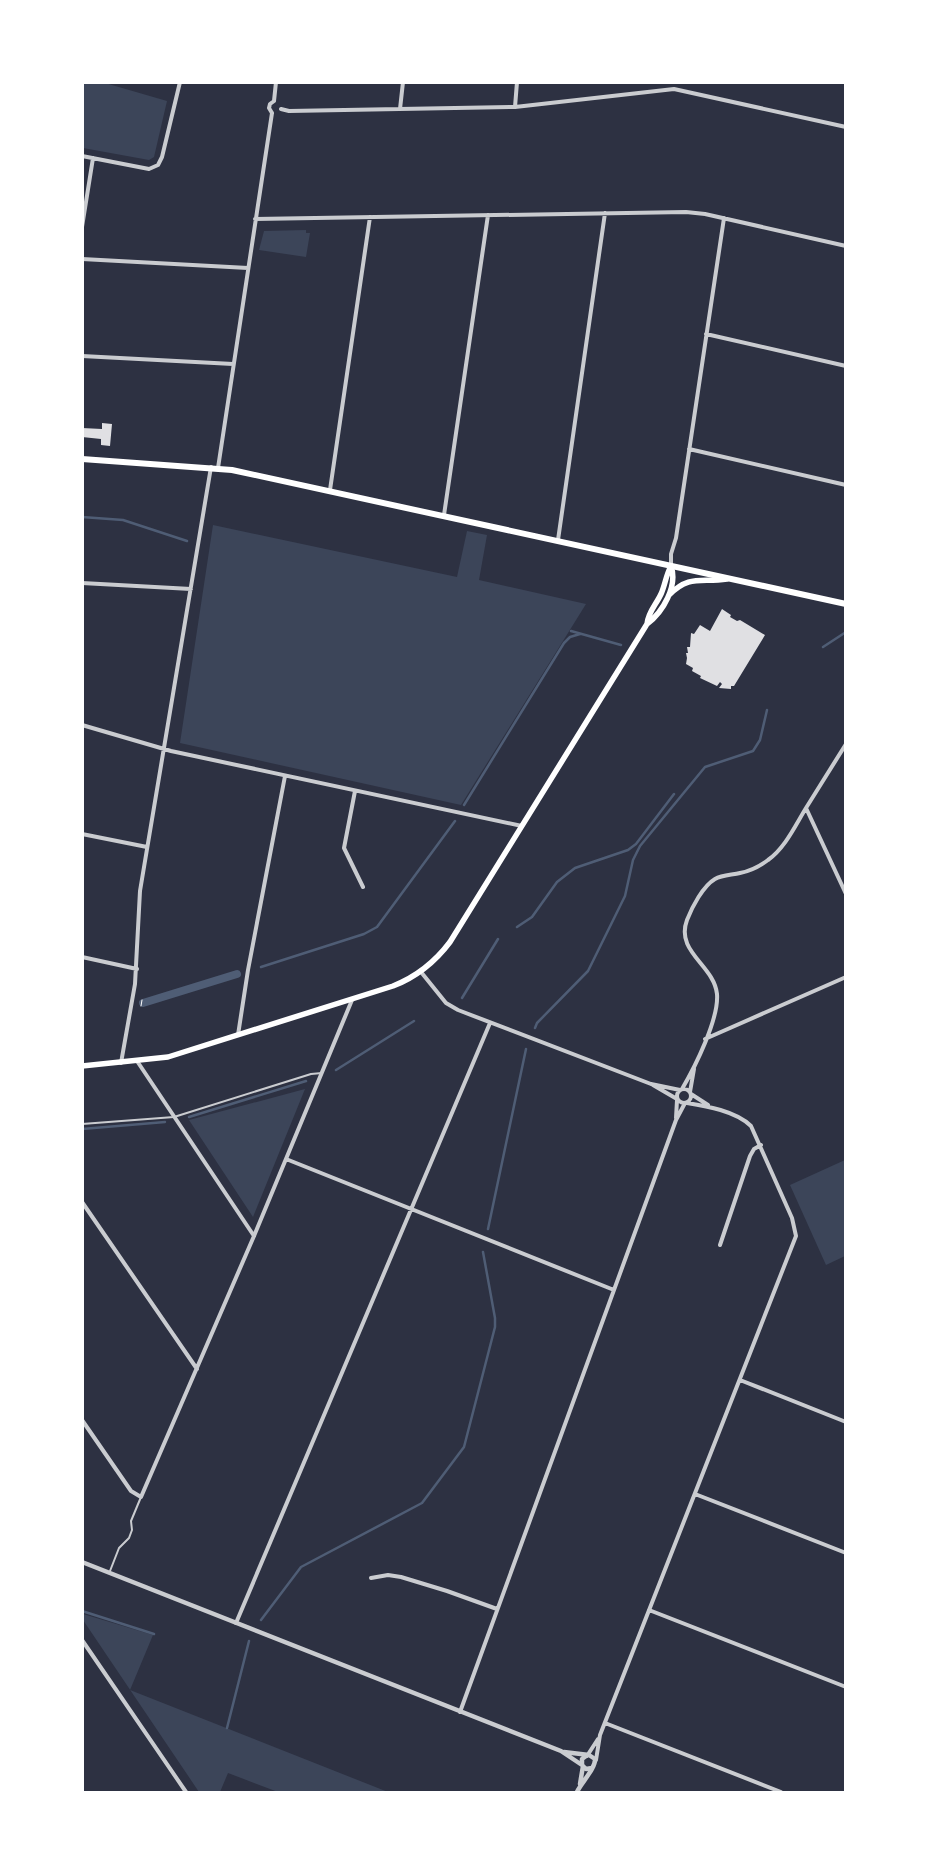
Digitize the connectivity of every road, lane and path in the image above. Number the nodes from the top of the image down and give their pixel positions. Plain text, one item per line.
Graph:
1 (180, 82) edge
2 (276, 82) edge
3 (403, 82) edge
4 (517, 82) edge
5 (278, 104) junction
6 (515, 107) junction
7 (400, 109) junction
8 (272, 113) junction
9 (846, 127) edge
10 (82, 156) edge
11 (93, 158) junction
12 (605, 213) junction
13 (488, 216) junction
14 (370, 217) junction
15 (724, 218) junction
16 (255, 219) junction
17 (82, 227) edge
18 (846, 246) edge
19 (82, 258) edge
20 (248, 268) junction
21 (706, 334) junction
22 (82, 356) edge
23 (233, 364) junction
24 (846, 366) edge
25 (689, 450) junction
26 (82, 459) edge
27 (214, 468) junction
28 (846, 485) edge
29 (330, 490) junction
30 (444, 515) junction
31 (558, 540) junction
32 (671, 566) junction
33 (729, 579) junction
34 (82, 583) edge
35 (191, 589) junction
36 (668, 596) junction
37 (846, 604) edge
38 (647, 624) junction
39 (82, 725) edge
40 (846, 744) edge
41 (164, 750) junction
42 (285, 776) junction
43 (355, 791) junction
44 (806, 808) junction
45 (522, 826) junction
46 (82, 834) edge
47 (147, 847) junction
48 (363, 887) dead end
49 (846, 894) edge
50 (82, 957) edge
51 (137, 969) junction
52 (421, 972) junction
53 (846, 977) edge
54 (142, 1000) dead end
55 (352, 1000) junction
56 (141, 1006) dead end
57 (490, 1023) junction
58 (238, 1036) junction
59 (705, 1039) junction
60 (137, 1062) junction
61 (121, 1063) junction
62 (82, 1066) edge
63 (695, 1067) junction
64 (322, 1073) junction
65 (651, 1084) junction
66 (681, 1089) junction
67 (691, 1093) junction
68 (677, 1099) junction
69 (686, 1103) junction
70 (710, 1107) junction
71 (174, 1117) junction
72 (676, 1120) junction
73 (82, 1124) edge
74 (761, 1145) junction
75 (286, 1158) junction
76 (82, 1202) edge
77 (411, 1210) junction
78 (254, 1236) junction
79 (720, 1245) dead end
80 (614, 1290) junction
81 (197, 1369) junction
82 (740, 1380) junction
83 (82, 1420) edge
84 (846, 1422) edge
85 (695, 1494) junction
86 (142, 1497) junction
87 (846, 1553) edge
88 (82, 1562) edge
89 (109, 1572) junction
90 (371, 1578) dead end
91 (497, 1609) junction
92 (650, 1610) junction
93 (236, 1623) junction
94 (82, 1640) edge
95 (846, 1687) edge
96 (460, 1712) junction
97 (605, 1723) junction
98 (600, 1735) junction
99 (560, 1751) junction
100 (587, 1756) junction
101 (596, 1761) junction
102 (582, 1765) junction
103 (593, 1768) junction
104 (580, 1787) junction
105 (186, 1792) edge
106 (577, 1792) edge
107 (781, 1792) edge

1 - 11 street
2 - 5 street
3 - 7 street
4 - 6 street
5 - 7 street
5 - 8 street
5 - 8 street
6 - 7 street
6 - 9 street
8 - 16 street
10 - 11 street
11 - 17 street
12 - 13 street
12 - 15 street
12 - 31 street
13 - 14 street
13 - 30 street
14 - 16 street
14 - 29 street
15 - 18 street
15 - 21 street
16 - 20 street
19 - 20 street
20 - 23 street
21 - 24 street
21 - 25 street
22 - 23 street
23 - 27 street
25 - 28 street
25 - 32 street
26 - 27 highway
27 - 29 highway
27 - 35 street
29 - 30 highway
30 - 31 highway
31 - 32 highway
32 - 33 highway
32 - 36 main road
32 - 38 main road
33 - 36 main road
33 - 37 highway
34 - 35 street
35 - 41 street
36 - 38 main road
38 - 45 main road
39 - 41 street
40 - 44 street
41 - 42 street
41 - 47 street
42 - 43 street
42 - 58 street
43 - 45 street
43 - 48 street
44 - 49 street
44 - 59 street
45 - 52 main road
46 - 47 street
47 - 51 street
50 - 51 street
51 - 61 street
52 - 55 main road
52 - 57 street
53 - 59 street
54 - 56 path
55 - 58 main road
55 - 64 street
57 - 65 street
57 - 77 street
58 - 60 main road
59 - 63 street
60 - 61 main road
60 - 71 street
61 - 62 main road
63 - 66 street
63 - 67 street
64 - 71 lane
64 - 75 street
65 - 66 street
65 - 68 street
66 - 67 street
66 - 68 street
67 - 69 street
67 - 70 street
68 - 69 street
68 - 72 street
69 - 70 street
69 - 72 street
70 - 74 street
71 - 73 lane
71 - 78 street
72 - 80 street
74 - 79 street
74 - 82 street
75 - 77 street
75 - 78 street
76 - 81 street
77 - 80 street
77 - 93 street
78 - 81 street
80 - 91 street
81 - 86 street
82 - 84 street
82 - 85 street
83 - 86 street
85 - 87 street
85 - 92 street
86 - 89 lane
88 - 89 street
89 - 93 street
90 - 91 street
91 - 96 street
92 - 95 street
92 - 97 street
93 - 96 street
94 - 105 street
96 - 99 street
97 - 98 street
97 - 107 street
98 - 100 street
98 - 101 street
99 - 100 street
99 - 102 street
100 - 101 street
100 - 102 street
101 - 103 street
102 - 103 street
102 - 104 street
103 - 104 street
104 - 106 street

